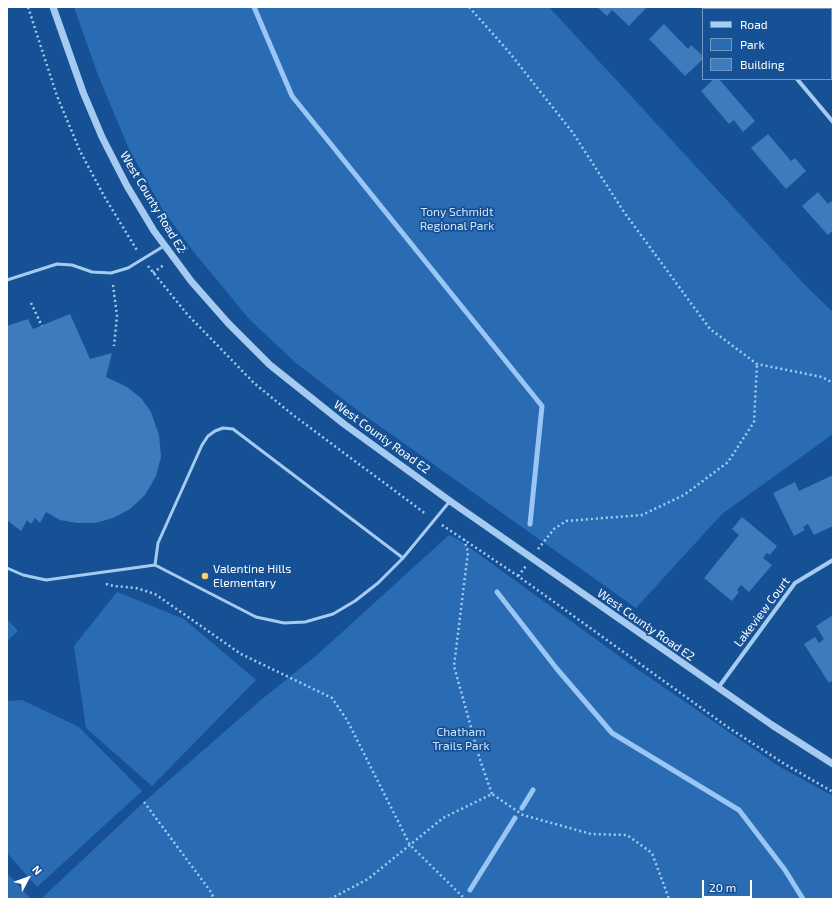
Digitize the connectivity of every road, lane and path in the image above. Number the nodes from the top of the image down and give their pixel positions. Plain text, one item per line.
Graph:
1 (28, 7) edge
2 (53, 7) edge
3 (469, 7) edge
4 (798, 80) edge
5 (833, 122) edge
6 (132, 242) dead end
7 (164, 246) junction
8 (153, 273) dead end
9 (7, 280) edge
10 (113, 285) dead end
11 (31, 303) dead end
12 (42, 326) dead end
13 (114, 346) dead end
14 (757, 364) junction
15 (833, 383) edge
16 (450, 501) junction
17 (416, 506) dead end
18 (451, 530) dead end
19 (464, 538) junction
20 (542, 543) dead end
21 (403, 558) junction
22 (833, 560) edge
23 (155, 564) junction
24 (7, 568) edge
25 (106, 584) dead end
26 (718, 688) junction
27 (833, 764) edge
28 (833, 792) edge
29 (492, 794) junction
30 (144, 802) dead end
31 (410, 845) junction
32 (214, 899) edge
33 (330, 899) edge
34 (465, 899) edge
35 (669, 899) edge

1 - 6 path
2 - 7 street, West County Road E2
3 - 14 path
4 - 5 street
7 - 9 lane
7 - 16 street, West County Road E2
8 - 17 path
10 - 13 path
11 - 12 path
14 - 15 path
14 - 20 path
16 - 21 lane
16 - 26 street, West County Road E2
18 - 19 path
19 - 28 path
19 - 29 path
21 - 23 lane
21 - 23 lane
22 - 26 street, Lakeview Court
23 - 24 lane
25 - 31 path
26 - 27 street, West County Road E2
29 - 31 path
29 - 35 path
30 - 32 path
31 - 33 path
31 - 34 path

